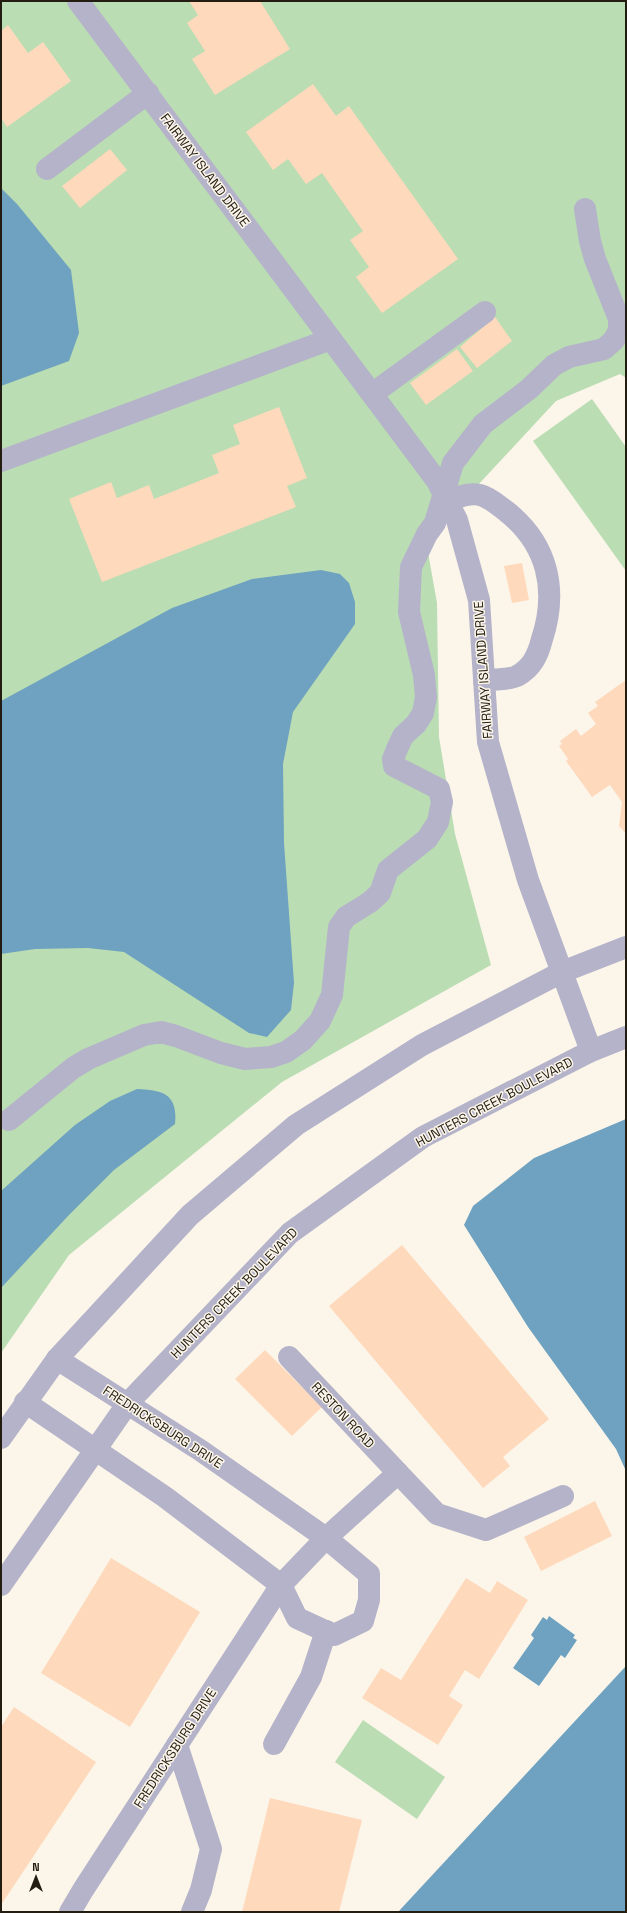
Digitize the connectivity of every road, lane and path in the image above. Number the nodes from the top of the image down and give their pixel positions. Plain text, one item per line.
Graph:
1 (78, 1) edge
2 (148, 93) junction
3 (47, 169) dead end
4 (585, 209) dead end
5 (485, 312) dead end
6 (331, 339) junction
7 (372, 394) junction
8 (1, 461) edge
9 (445, 498) junction
10 (484, 681) junction
11 (626, 947) edge
12 (562, 972) junction
13 (626, 1037) edge
14 (592, 1051) junction
15 (9, 1120) dead end
16 (289, 1357) dead end
17 (58, 1359) junction
18 (25, 1402) junction
19 (128, 1403) junction
20 (1, 1438) edge
21 (94, 1449) junction
22 (398, 1473) junction
23 (563, 1496) dead end
24 (326, 1538) junction
25 (281, 1584) junction
26 (1, 1586) edge
27 (326, 1631) junction
28 (274, 1744) dead end
29 (177, 1745) junction
30 (70, 1912) edge
31 (192, 1912) edge

1 - 2 street, FAIRWAY ISLAND DRIVE
2 - 3 street
2 - 6 street, FAIRWAY ISLAND DRIVE
4 - 9 street
5 - 7 street
6 - 7 street, FAIRWAY ISLAND DRIVE
6 - 8 street
7 - 9 street, FAIRWAY ISLAND DRIVE
9 - 10 street, FAIRWAY ISLAND DRIVE
9 - 10 street
9 - 15 street
10 - 12 street, FAIRWAY ISLAND DRIVE
11 - 12 street
12 - 14 street, FAIRWAY ISLAND DRIVE
12 - 17 street
13 - 14 street, HUNTERS CREEK BOULEVARD
14 - 19 street, HUNTERS CREEK BOULEVARD
16 - 22 street, RESTON ROAD
17 - 18 street
17 - 19 street, FREDRICKSBURG DRIVE
18 - 20 street
18 - 21 street, FREDRICKSBURG DRIVE
19 - 21 street, HUNTERS CREEK BOULEVARD
19 - 24 street, FREDRICKSBURG DRIVE
21 - 25 street, FREDRICKSBURG DRIVE
21 - 26 street, HUNTERS CREEK BOULEVARD
22 - 23 street, RESTON ROAD
22 - 24 street
24 - 25 street, FREDRICKSBURG DRIVE
24 - 27 street, FREDRICKSBURG DRIVE
25 - 27 street, FREDRICKSBURG DRIVE
25 - 29 street, FREDRICKSBURG DRIVE
27 - 28 street
29 - 30 street, FREDRICKSBURG DRIVE
29 - 31 street

